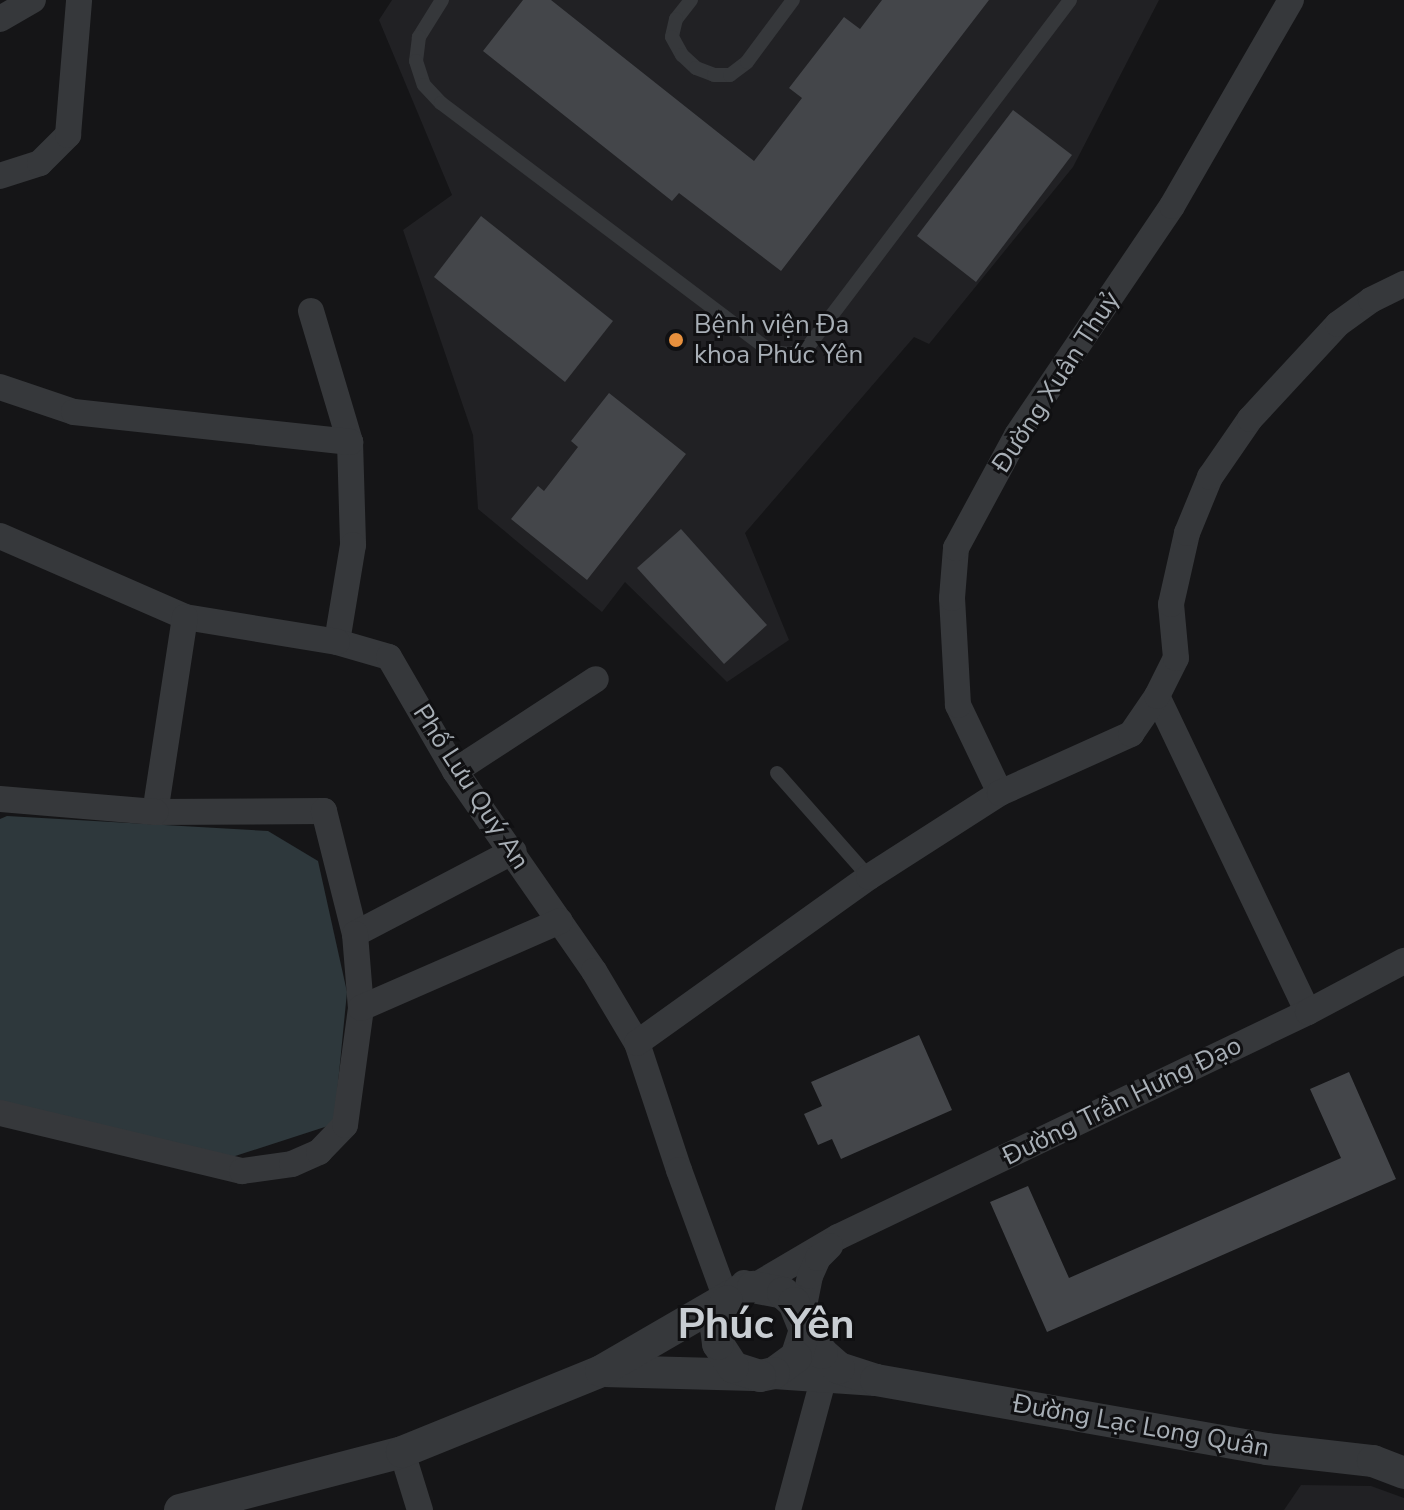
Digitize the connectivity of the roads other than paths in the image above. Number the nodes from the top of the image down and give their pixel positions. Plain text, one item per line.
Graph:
1 (33, 0) edge
2 (79, 0) edge
3 (442, 0) edge
4 (691, 0) edge
5 (793, 0) edge
6 (1070, 0) edge
7 (1291, 0) edge
8 (0, 19) edge
9 (0, 176) edge
10 (1404, 284) edge
11 (311, 311) dead end
12 (0, 387) edge
13 (350, 442) junction
14 (0, 536) edge
15 (185, 617) junction
16 (337, 642) junction
17 (596, 679) dead end
18 (1157, 696) junction
19 (455, 771) junction
20 (777, 773) dead end
21 (1000, 793) junction
22 (0, 799) edge
23 (155, 812) junction
24 (514, 851) junction
25 (869, 877) junction
26 (560, 921) junction
27 (355, 934) junction
28 (1404, 961) edge
29 (361, 1008) junction
30 (1308, 1012) junction
31 (637, 1043) junction
32 (0, 1113) edge
33 (838, 1237) junction
34 (740, 1294) junction
35 (803, 1323) junction
36 (601, 1371) junction
37 (767, 1374) junction
38 (824, 1377) junction
39 (876, 1380) junction
40 (402, 1452) junction
41 (1404, 1473) edge
42 (182, 1510) edge
43 (420, 1510) edge
44 (788, 1510) edge

1 - 8 street
2 - 9 street
3 - 6 lane
4 - 5 lane
7 - 21 street, Đường Xuân Thuỷ
10 - 18 street
11 - 13 street
12 - 13 street
13 - 16 street
14 - 15 street, Phố Lưu Quý An
15 - 16 street, Phố Lưu Quý An
15 - 23 street
16 - 19 street, Phố Lưu Quý An
17 - 19 street
18 - 21 street
18 - 30 street
19 - 24 street, Phố Lưu Quý An
20 - 25 lane
21 - 25 street
22 - 23 street
23 - 27 street
24 - 26 street, Phố Lưu Quý An
24 - 27 street
25 - 31 street
26 - 29 street
26 - 31 street, Phố Lưu Quý An
27 - 29 street
28 - 30 street, Đường Trần Hưng Đạo
29 - 32 street
30 - 33 street, Đường Trần Hưng Đạo
31 - 34 street, Phố Lưu Quý An
33 - 34 street, Đường Trần Hưng Đạo
33 - 35 street
34 - 35 street
34 - 36 street
34 - 37 street
35 - 37 street
35 - 39 street
36 - 37 street
36 - 40 street
37 - 38 street
38 - 39 street
38 - 44 street
39 - 41 street, Đường Lạc Long Quân
40 - 42 street
40 - 43 street

